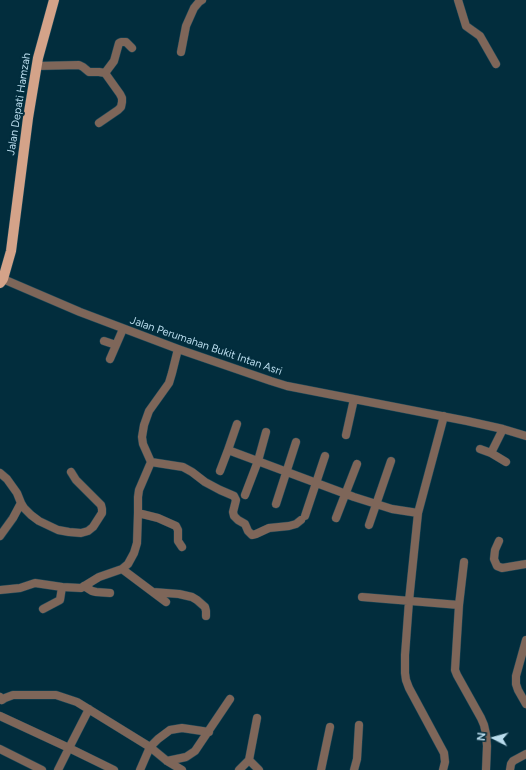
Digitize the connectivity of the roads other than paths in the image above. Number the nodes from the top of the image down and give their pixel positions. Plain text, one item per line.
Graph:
1 (54, 0) edge
2 (202, 0) edge
3 (458, 0) edge
4 (132, 48) dead end
5 (181, 52) dead end
6 (496, 64) dead end
7 (36, 66) junction
8 (105, 73) junction
9 (99, 124) dead end
10 (2, 281) edge
11 (123, 329) junction
12 (104, 341) dead end
13 (116, 345) junction
14 (178, 349) junction
15 (110, 359) dead end
16 (354, 398) junction
17 (444, 416) junction
18 (237, 424) dead end
19 (503, 429) junction
20 (266, 432) dead end
21 (346, 436) dead end
22 (526, 436) edge
23 (296, 442) dead end
24 (480, 449) dead end
25 (228, 450) junction
26 (491, 453) junction
27 (325, 456) dead end
28 (258, 461) junction
29 (391, 461) dead end
30 (151, 462) junction
31 (506, 462) dead end
32 (357, 464) dead end
33 (220, 471) dead end
34 (70, 472) dead end
35 (286, 472) junction
36 (0, 473) edge
37 (316, 483) junction
38 (346, 494) junction
39 (245, 495) dead end
40 (21, 502) junction
41 (276, 504) dead end
42 (376, 505) junction
43 (138, 513) junction
44 (418, 513) junction
45 (336, 518) dead end
46 (368, 525) dead end
47 (0, 536) edge
48 (499, 541) dead end
49 (182, 547) dead end
50 (464, 562) dead end
51 (526, 564) edge
52 (122, 569) junction
53 (84, 586) junction
54 (62, 587) junction
55 (0, 590) edge
56 (153, 592) junction
57 (110, 593) dead end
58 (362, 597) dead end
59 (409, 601) junction
60 (166, 602) dead end
61 (459, 605) junction
62 (43, 609) dead end
63 (206, 616) dead end
64 (526, 640) edge
65 (0, 697) edge
66 (230, 699) dead end
67 (526, 704) edge
68 (89, 709) junction
69 (0, 716) edge
70 (257, 718) dead end
71 (359, 726) dead end
72 (330, 728) dead end
73 (208, 732) junction
74 (150, 747) junction
75 (69, 748) junction
76 (0, 749) edge
77 (526, 754) edge
78 (249, 760) junction
79 (167, 761) junction
80 (42, 770) edge
81 (58, 770) edge
82 (114, 770) edge
83 (140, 770) edge
84 (182, 770) edge
85 (239, 770) edge
86 (259, 770) edge
87 (321, 770) edge
88 (354, 770) edge
89 (444, 770) edge
90 (486, 770) edge
91 (510, 770) edge

1 - 7 main road, Jalan Depati Hamzah
2 - 5 street
3 - 6 street
4 - 8 street
7 - 8 street
7 - 10 main road, Jalan Depati Hamzah
8 - 9 street
10 - 11 street, Jalan Perumahan Bukit Intan Asri
11 - 13 street
11 - 14 street, Jalan Perumahan Bukit Intan Asri
12 - 13 street
13 - 15 street
14 - 16 street, Jalan Perumahan Bukit Intan Asri
14 - 30 street
16 - 17 street, Jalan Perumahan Bukit Intan Asri
16 - 21 street
17 - 19 street, Jalan Perumahan Bukit Intan Asri
17 - 44 street
18 - 25 street
19 - 22 street, Jalan Perumahan Bukit Intan Asri
19 - 26 street
20 - 28 street
23 - 35 street
24 - 26 street
25 - 28 street
25 - 33 street
26 - 31 street
27 - 37 street
28 - 35 street
28 - 39 street
29 - 42 street
30 - 37 street
30 - 43 street
32 - 38 street
34 - 40 street
35 - 37 street
35 - 41 street
36 - 40 street
37 - 38 street
38 - 42 street
38 - 45 street
40 - 47 street
42 - 44 street
42 - 46 street
43 - 49 street
43 - 52 street
44 - 59 street
48 - 51 street
50 - 61 street
52 - 53 street
52 - 56 street
53 - 54 street
53 - 57 street
54 - 55 street
54 - 62 street
56 - 60 street
56 - 63 street
58 - 59 street
59 - 61 street
59 - 89 street
61 - 90 street
64 - 67 street
65 - 68 street
66 - 73 street
68 - 74 street
68 - 75 street
69 - 75 street
70 - 78 street
71 - 88 street
72 - 87 street
73 - 74 street
73 - 79 street
74 - 79 street
74 - 83 street
75 - 81 street
75 - 82 street
76 - 80 street
77 - 91 street
78 - 85 street
78 - 86 street
79 - 84 street

